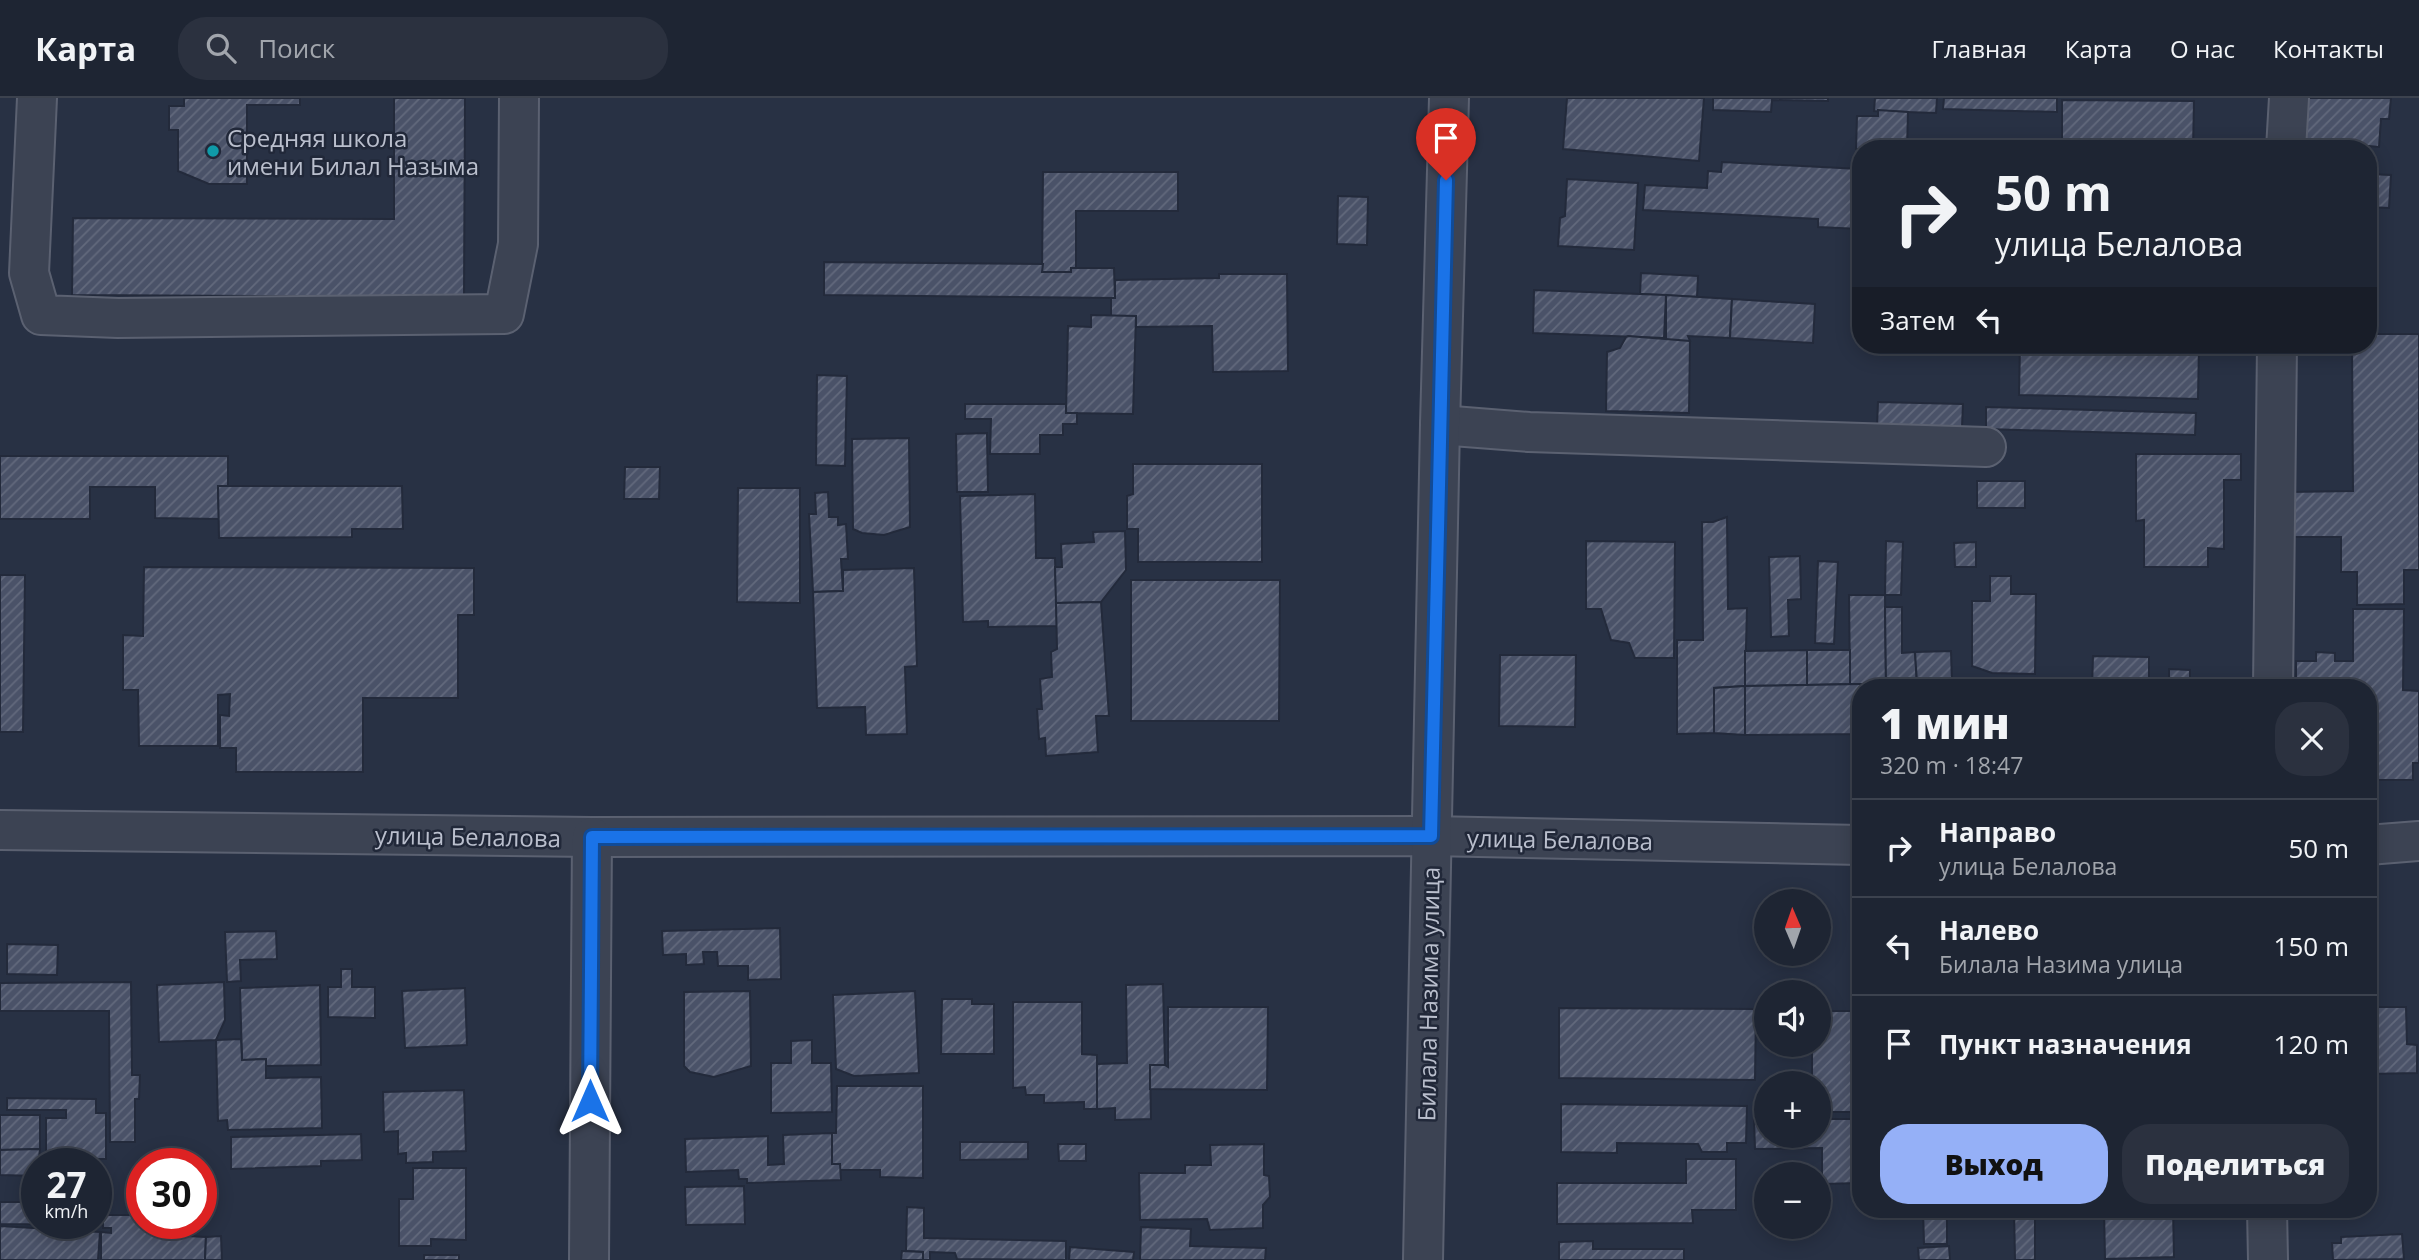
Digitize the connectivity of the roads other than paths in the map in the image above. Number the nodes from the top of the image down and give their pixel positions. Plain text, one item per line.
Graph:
1 (37, 98) edge
2 (519, 98) edge
3 (1449, 98) edge
4 (2289, 98) edge
5 (2287, 140) edge
6 (2277, 354) edge
7 (1440, 425) junction
8 (1986, 447) dead end
9 (2273, 679) edge
10 (0, 830) edge
11 (1431, 836) junction
12 (592, 837) junction
13 (2419, 841) edge
14 (2377, 844) edge
15 (1852, 845) edge
16 (2267, 1218) edge
17 (589, 1260) edge
18 (1423, 1260) edge
19 (2268, 1260) edge

1 - 2 street
3 - 7 street, Билала Назима улица
4 - 5 street
6 - 9 street
7 - 8 street
7 - 11 street, Билала Назима улица
10 - 12 street, улица Белалова
11 - 12 street, улица Белалова
11 - 15 street, улица Белалова
11 - 18 street, Билала Назима улица
12 - 17 street
13 - 14 street
16 - 19 street

